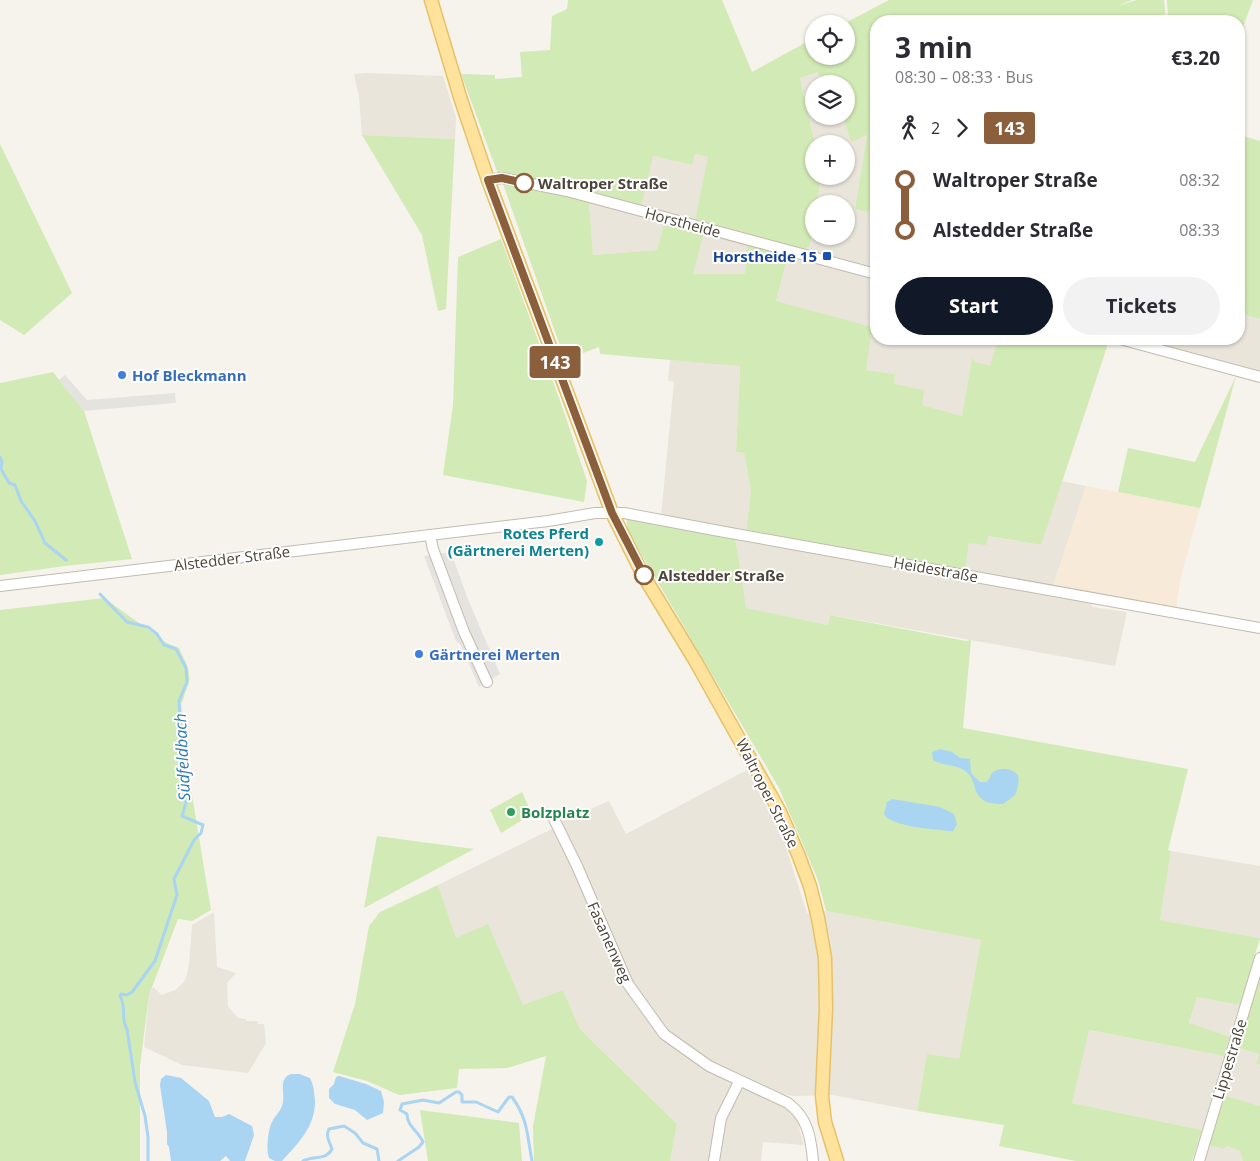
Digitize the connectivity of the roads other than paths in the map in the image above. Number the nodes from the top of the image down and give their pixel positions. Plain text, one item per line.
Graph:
1 (431, 0) edge
2 (488, 180) junction
3 (870, 272) edge
4 (1142, 345) edge
5 (1260, 377) edge
6 (612, 513) junction
7 (430, 535) junction
8 (0, 586) edge
9 (1260, 628) edge
10 (487, 682) dead end
11 (554, 819) dead end
12 (1260, 958) edge
13 (739, 1082) junction
14 (714, 1161) edge
15 (813, 1161) edge
16 (837, 1161) edge
17 (1199, 1161) edge

1 - 2 main road
2 - 3 street, Horstheide
2 - 6 main road, Waltroper Straße
4 - 5 street
6 - 7 street, Alstedder Straße
6 - 9 street, Heidestraße
6 - 16 main road, Waltroper Straße
7 - 8 street, Alstedder Straße
7 - 10 street
11 - 13 street, Fasanenweg
12 - 17 street, Lippestraße
13 - 14 street
13 - 15 street, Fasanenweg

